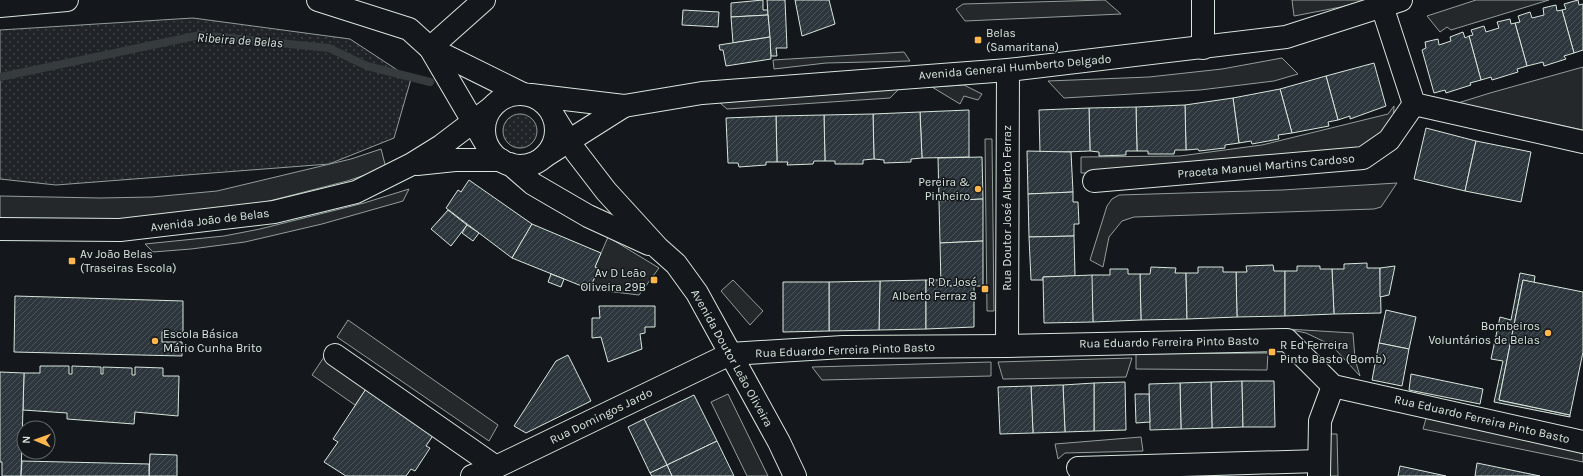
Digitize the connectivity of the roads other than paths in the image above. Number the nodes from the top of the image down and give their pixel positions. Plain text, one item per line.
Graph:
1 (67, 0) edge
2 (318, 0) edge
3 (484, 0) edge
4 (1203, 0) edge
5 (1392, 3) edge
6 (0, 6) edge
7 (430, 48) junction
8 (1203, 48) junction
9 (1008, 70) junction
10 (526, 94) junction
11 (1414, 104) junction
12 (624, 106) junction
13 (491, 108) junction
14 (553, 115) junction
15 (474, 121) junction
16 (569, 140) junction
17 (1583, 142) edge
18 (499, 157) junction
19 (539, 160) junction
20 (412, 164) junction
21 (1094, 181) dead end
22 (0, 229) edge
23 (658, 248) junction
24 (1007, 346) junction
25 (730, 354) junction
26 (335, 355) dead end
27 (1333, 386) junction
28 (1583, 442) edge
29 (496, 467) junction
30 (1078, 468) dead end
31 (1319, 469) edge
32 (472, 476) edge
33 (795, 476) edge

1 - 6 street
2 - 7 street
3 - 7 street
4 - 8 street
5 - 8 street, Avenida General Humberto Delgado
5 - 11 street
7 - 10 street
7 - 15 street
8 - 9 street, Avenida General Humberto Delgado
9 - 12 street, Avenida General Humberto Delgado
9 - 24 street, Rua Doutor José Alberto Ferraz
10 - 12 street, Avenida General Humberto Delgado
10 - 13 street, Avenida João de Belas
10 - 14 street, Avenida Doutor Leão Oliveira
11 - 17 street
11 - 21 street, Praceta Manuel Martins Cardoso
12 - 16 street, Avenida General Humberto Delgado
13 - 15 street, Avenida João de Belas
13 - 18 street
14 - 16 street, Avenida Doutor Leão Oliveira
14 - 19 street
15 - 18 street
15 - 20 street, Avenida João de Belas
16 - 19 street, Avenida General Humberto Delgado
16 - 23 street, Avenida Doutor Leão Oliveira
18 - 19 street, Avenida João de Belas
18 - 20 street, Avenida João de Belas
18 - 23 street, Avenida Doutor Leão Oliveira
20 - 22 street, Avenida João de Belas
23 - 25 street, Avenida Doutor Leão Oliveira
24 - 25 street, Rua Eduardo Ferreira Pinto Basto
24 - 27 street, Rua Eduardo Ferreira Pinto Basto
25 - 29 street, Rua Domingos Jardo
25 - 33 street, Avenida Doutor Leão Oliveira
26 - 29 street
27 - 28 street, Rua Eduardo Ferreira Pinto Basto
27 - 31 street
29 - 32 street, Rua Domingos Jardo
30 - 31 street

